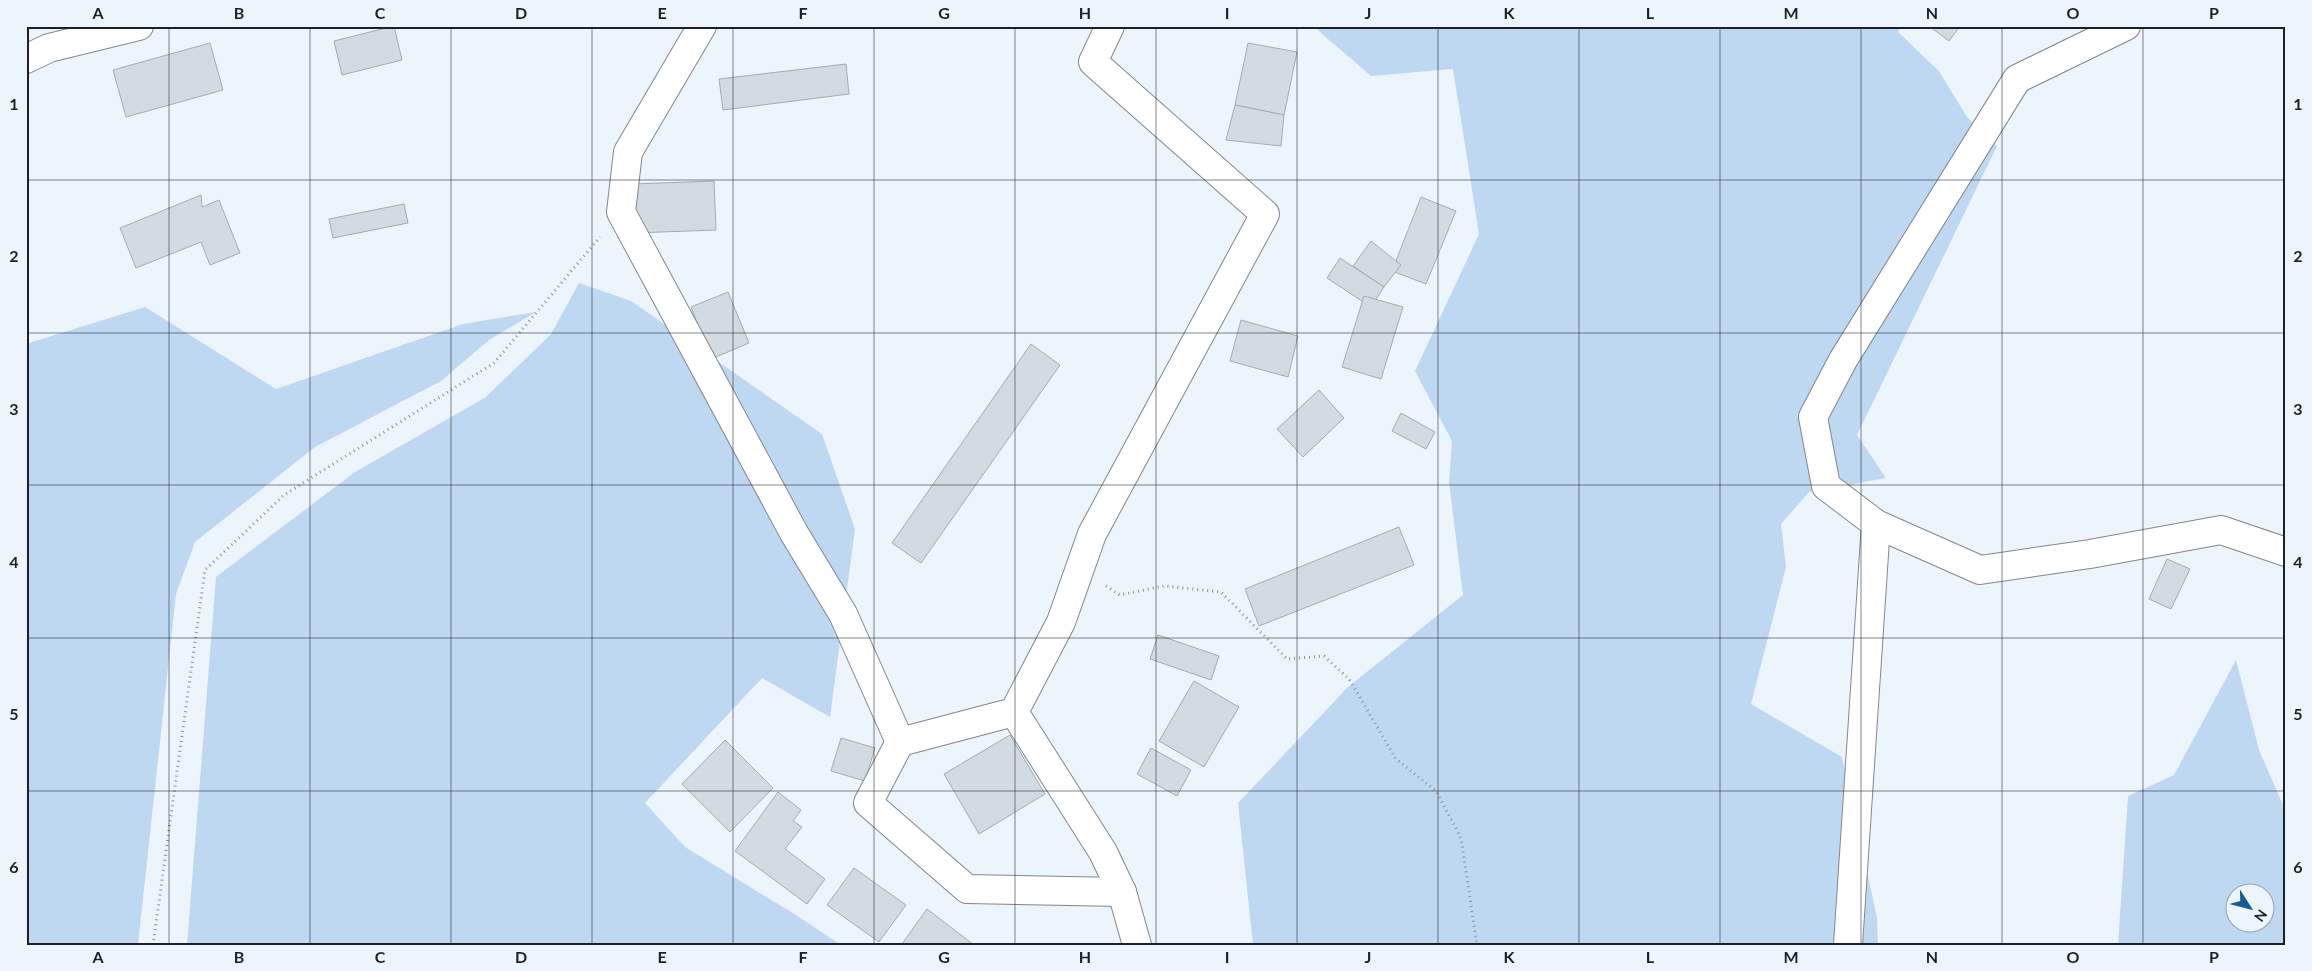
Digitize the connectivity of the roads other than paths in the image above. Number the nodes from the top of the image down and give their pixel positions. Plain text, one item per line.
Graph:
1 (139, 26) edge
2 (702, 26) edge
3 (1110, 26) edge
4 (2126, 26) edge
5 (26, 59) edge
6 (1876, 524) junction
7 (2286, 552) edge
8 (1014, 712) junction
9 (900, 742) junction
10 (1122, 892) junction
11 (1137, 945) edge
12 (1848, 945) edge

1 - 5 street
2 - 9 street
3 - 8 street
4 - 6 street
6 - 7 street
6 - 12 street
8 - 9 street
8 - 10 street
9 - 10 street
10 - 11 street

